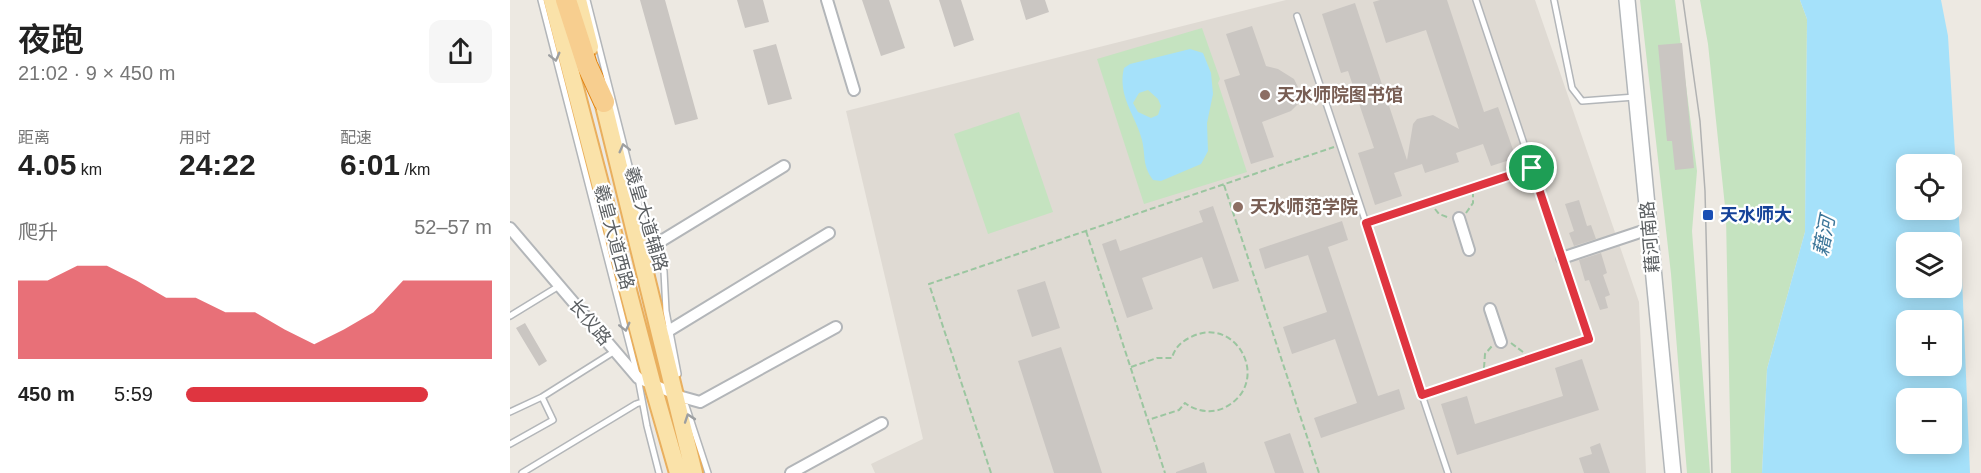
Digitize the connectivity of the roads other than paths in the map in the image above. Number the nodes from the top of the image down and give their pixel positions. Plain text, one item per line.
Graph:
1 (541, 0) edge
2 (552, 0) edge
3 (566, 0) edge
4 (578, 0) edge
5 (586, 0) edge
6 (826, 0) edge
7 (1476, 0) edge
8 (1554, 0) edge
9 (1627, 0) edge
10 (1297, 16) dead end
11 (854, 90) dead end
12 (1637, 97) junction
13 (604, 102) junction
14 (784, 166) dead end
15 (1532, 168) junction
16 (1459, 218) dead end
17 (1366, 223) junction
18 (1649, 229) junction
19 (829, 233) dead end
20 (512, 235) edge
21 (653, 246) junction
22 (1469, 250) dead end
23 (1562, 258) junction
24 (560, 286) junction
25 (1490, 309) dead end
26 (510, 316) edge
27 (836, 327) dead end
28 (670, 330) junction
29 (1501, 342) dead end
30 (615, 351) junction
31 (646, 382) junction
32 (678, 395) junction
33 (1422, 395) junction
34 (542, 397) junction
35 (642, 402) junction
36 (510, 412) edge
37 (882, 423) dead end
38 (510, 444) edge
39 (522, 473) edge
40 (659, 473) edge
41 (678, 473) edge
42 (694, 473) edge
43 (708, 473) edge
44 (791, 473) edge
45 (1448, 473) edge
46 (1673, 473) edge

1 -> 31 lane
2 - 31 main road, 羲皇大道西路
3 - 13 highway
4 - 13 main road, 羲皇大道西路
21 -> 5 lane, 羲皇大道辅路
6 - 11 street
7 - 15 lane
8 - 12 lane
9 - 12 main road, 藉河南路
10 - 17 lane
12 - 18 main road, 藉河南路
13 - 32 main road, 羲皇大道西路
14 - 21 street
15 - 17 lane
15 - 23 lane
16 - 22 street
17 - 33 lane
18 - 23 street
18 - 46 main road, 藉河南路
19 - 28 street
20 - 24 street, 长仪路
21 - 28 lane, 羲皇大道辅路
23 - 33 lane
24 - 26 lane
24 - 30 street, 长仪路
25 - 29 street
27 - 32 street
28 - 32 lane, 羲皇大道辅路
30 - 31 street, 长仪路
30 - 34 lane
31 - 32 street
31 - 35 lane
31 - 41 main road, 羲皇大道西路
32 - 42 main road, 羲皇大道西路
43 -> 32 lane, 羲皇大道辅路
33 - 45 lane
34 - 36 lane
34 - 38 lane
35 - 39 lane
35 - 40 lane
37 - 44 street

